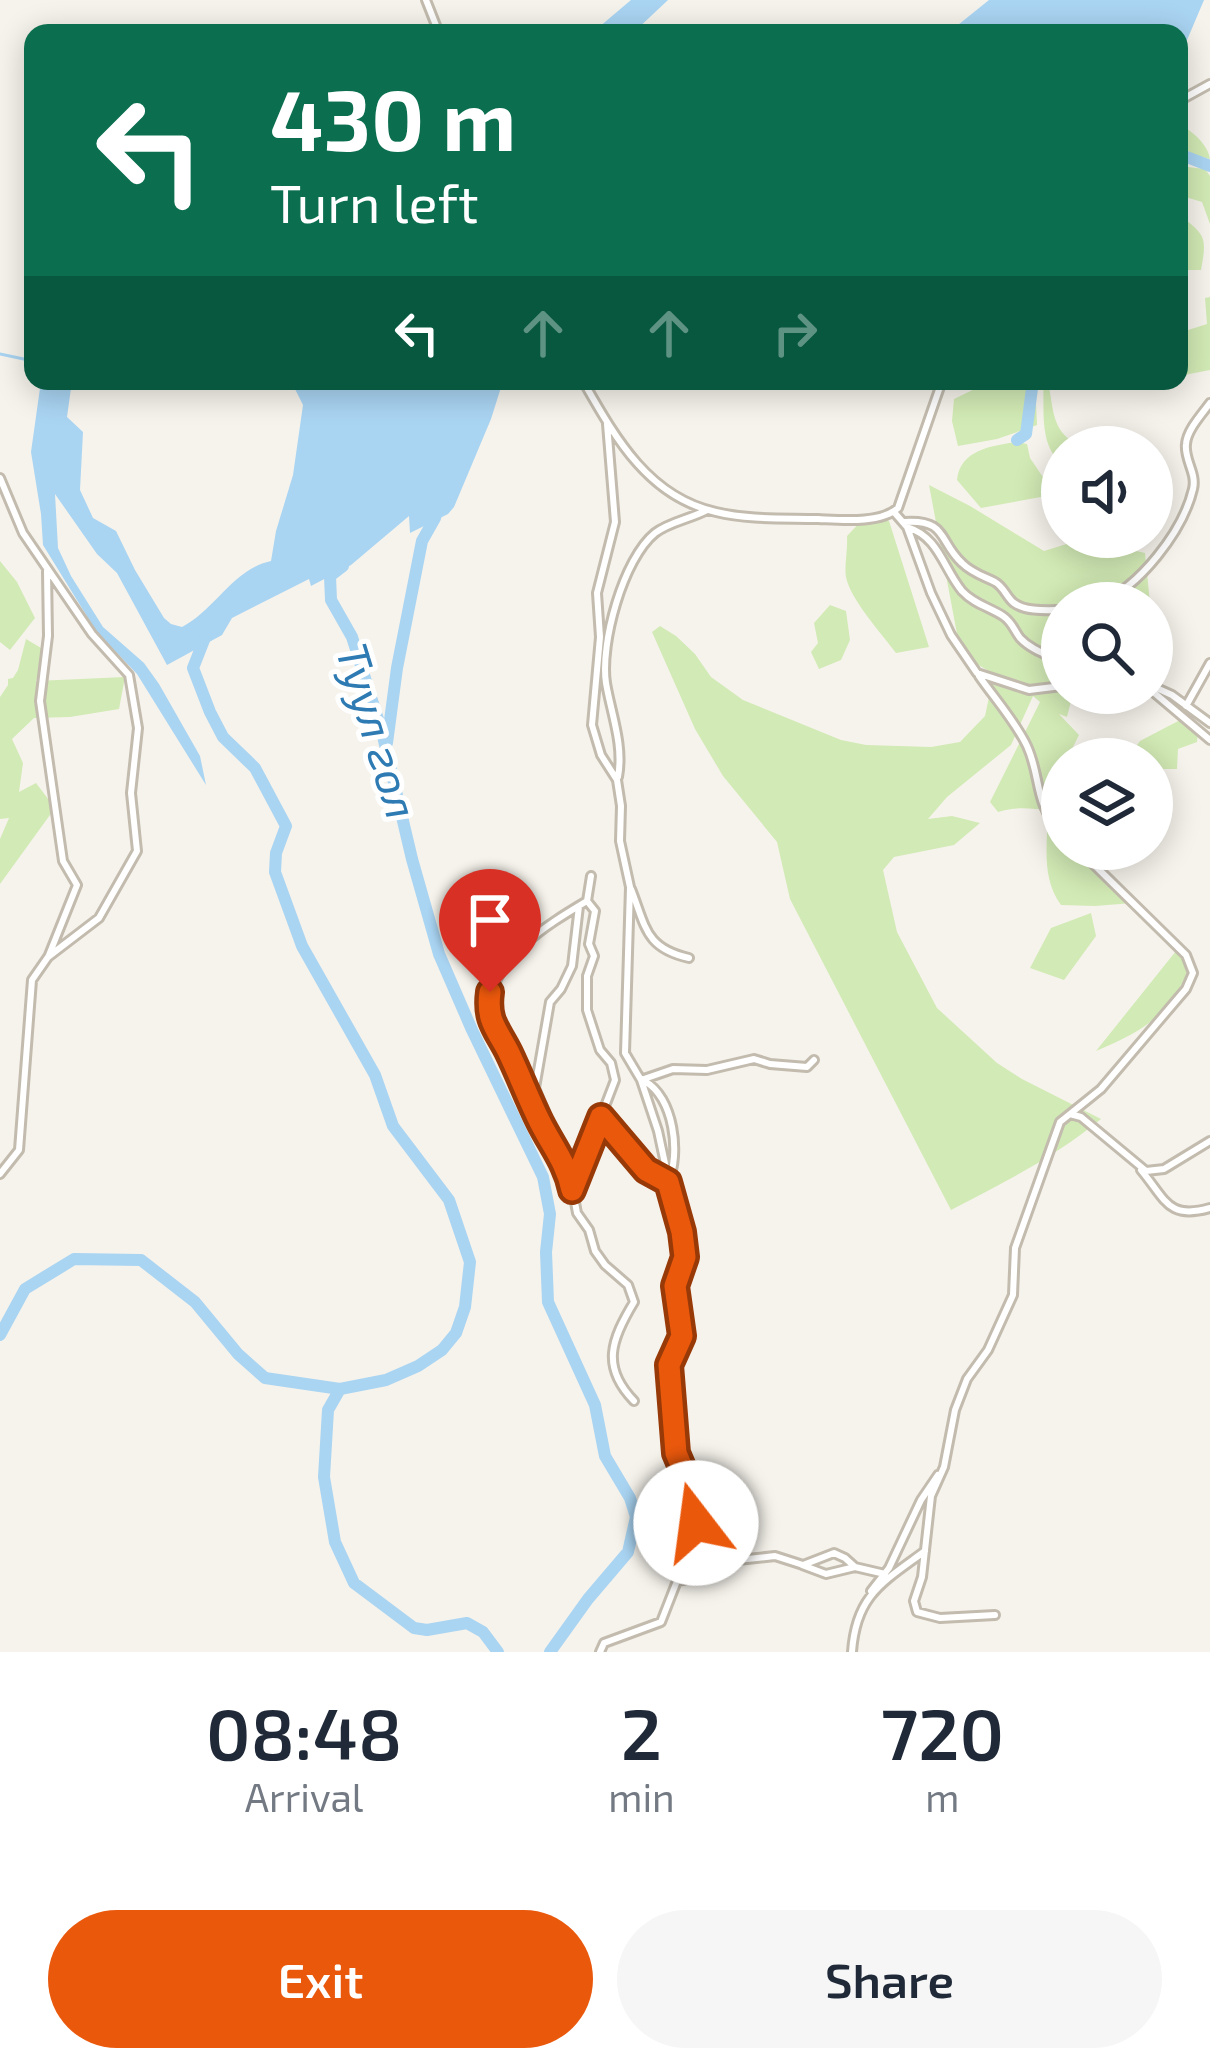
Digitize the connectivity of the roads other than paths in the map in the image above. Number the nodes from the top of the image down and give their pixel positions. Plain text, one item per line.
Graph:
1 (588, 390) edge
2 (939, 390) edge
3 (1210, 403) edge
4 (607, 424) junction
5 (0, 478) edge
6 (706, 510) junction
7 (894, 512) junction
8 (906, 525) junction
9 (47, 568) junction
10 (1134, 582) edge
11 (1041, 609) edge
12 (1041, 652) edge
13 (1210, 663) edge
14 (977, 673) junction
15 (1041, 690) edge
16 (1173, 699) edge
17 (1186, 706) junction
18 (1173, 707) edge
19 (1210, 723) edge
20 (1210, 740) edge
21 (617, 780) junction
22 (1041, 800) edge
23 (1099, 870) edge
24 (591, 876) dead end
25 (631, 887) junction
26 (587, 901) junction
27 (579, 906) junction
28 (48, 957) junction
29 (689, 958) dead end
30 (814, 1060) dead end
31 (641, 1080) junction
32 (1070, 1114) junction
33 (601, 1117) junction
34 (544, 1129) junction
35 (1210, 1141) edge
36 (1138, 1167) junction
37 (0, 1174) edge
38 (668, 1182) junction
39 (572, 1190) junction
40 (1210, 1208) edge
41 (634, 1401) dead end
42 (944, 1468) junction
43 (925, 1551) junction
44 (800, 1564) junction
45 (855, 1567) junction
46 (885, 1574) junction
47 (676, 1581) junction
48 (871, 1591) junction
49 (995, 1615) dead end
50 (600, 1652) edge
51 (853, 1652) edge

1 - 4 street
2 - 7 street
3 - 10 street
4 - 6 street
4 - 21 street
5 - 9 street
6 - 7 street
6 - 21 street
7 - 8 street
8 - 11 street
8 - 12 street
8 - 14 street
9 - 28 street
9 - 28 street
13 - 17 street
14 - 15 street
14 - 22 street
16 - 17 street
17 - 19 street
18 - 20 street
21 - 25 street
23 - 32 street
24 - 26 street
25 - 29 street
25 - 31 street
26 - 27 street
26 - 33 street
27 - 34 street
27 - 34 street
28 - 37 street
30 - 31 street
31 - 38 street
31 - 38 street
32 - 36 street
32 - 42 street
33 - 38 street
33 - 39 street
34 - 39 street
35 - 36 street
36 - 40 street
38 - 47 street
39 - 41 street
42 - 43 street
42 - 46 street
43 - 48 street
43 - 49 street
44 - 45 street
44 - 45 street
44 - 47 street
45 - 46 street
46 - 48 street
47 - 50 street
48 - 51 street

